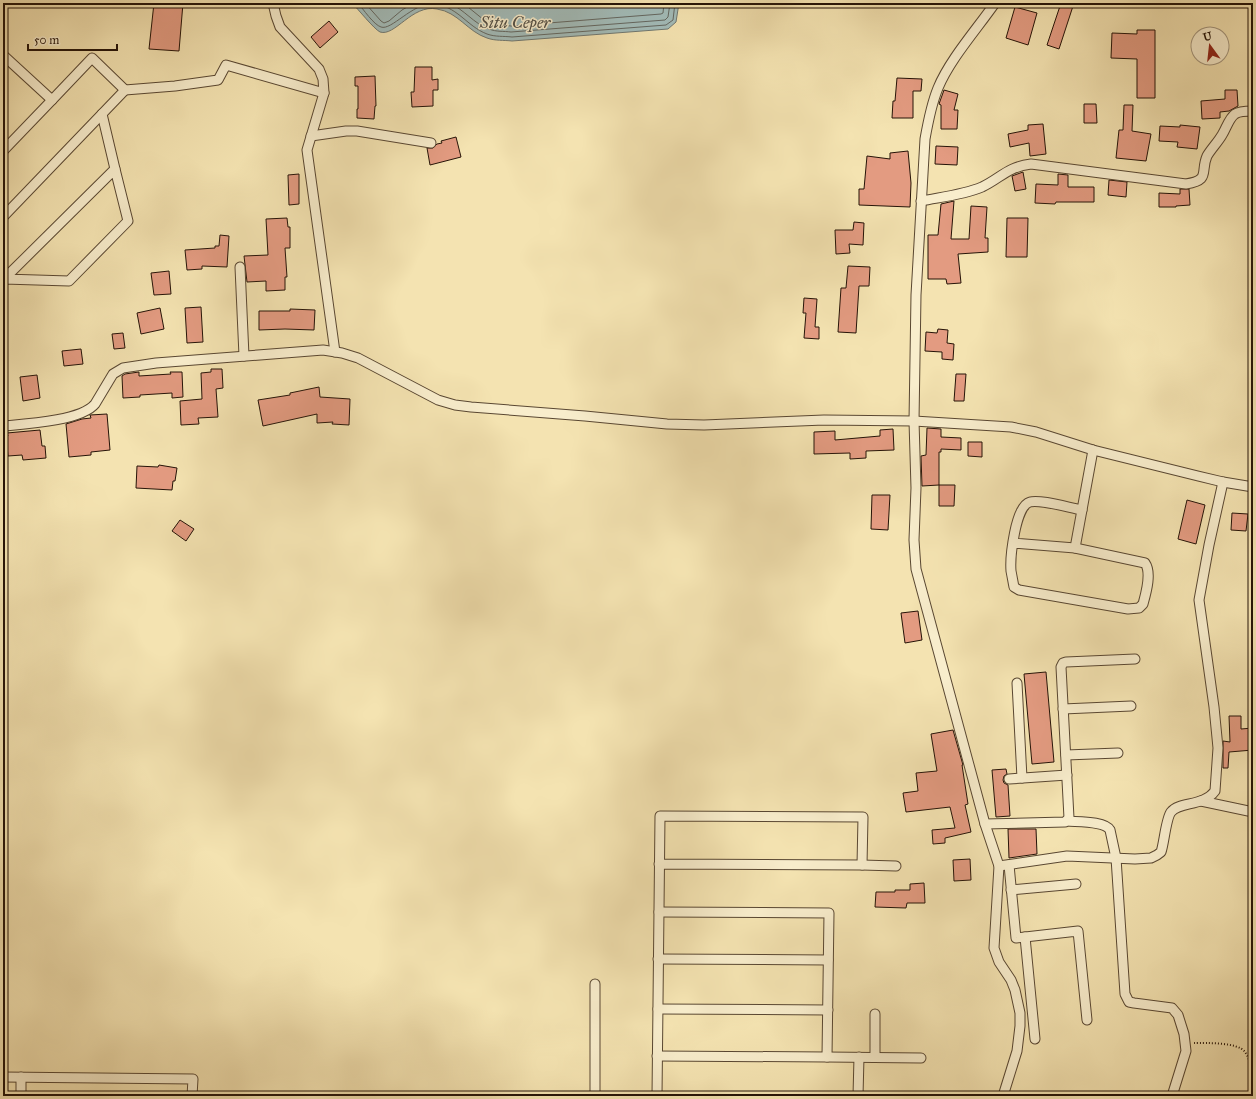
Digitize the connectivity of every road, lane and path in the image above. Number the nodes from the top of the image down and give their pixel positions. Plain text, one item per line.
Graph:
1 (273, 3) edge
2 (996, 3) edge
3 (3, 55) edge
4 (125, 90) junction
5 (324, 93) junction
6 (52, 100) junction
7 (1253, 111) edge
8 (102, 114) junction
9 (310, 136) junction
10 (431, 143) dead end
11 (3, 151) edge
12 (115, 169) junction
13 (921, 201) junction
14 (3, 217) edge
15 (240, 266) dead end
16 (3, 279) edge
17 (335, 352) junction
18 (244, 356) junction
19 (914, 421) junction
20 (3, 426) edge
21 (1093, 450) junction
22 (1223, 482) junction
23 (1253, 487) edge
24 (1082, 510) junction
25 (1013, 543) junction
26 (1075, 548) junction
27 (1135, 659) dead end
28 (1017, 683) dead end
29 (1131, 706) dead end
30 (1063, 709) junction
31 (1118, 753) dead end
32 (1066, 756) junction
33 (1067, 775) junction
34 (1022, 778) junction
35 (1009, 779) dead end
36 (1201, 801) junction
37 (1253, 812) edge
38 (1067, 821) junction
39 (985, 824) junction
40 (1116, 858) junction
41 (659, 864) junction
42 (1009, 865) junction
43 (862, 866) junction
44 (896, 866) dead end
45 (999, 866) junction
46 (1076, 884) dead end
47 (1011, 890) junction
48 (659, 912) junction
49 (1025, 937) junction
50 (658, 958) junction
51 (828, 960) junction
52 (595, 984) dead end
53 (658, 1009) junction
54 (828, 1010) junction
55 (875, 1014) dead end
56 (1087, 1020) dead end
57 (1036, 1039) dead end
58 (1185, 1042) junction
59 (657, 1056) junction
60 (827, 1057) junction
61 (859, 1057) junction
62 (875, 1057) junction
63 (921, 1058) dead end
64 (1253, 1076) edge
65 (3, 1077) edge
66 (21, 1077) junction
67 (21, 1096) edge
68 (192, 1096) edge
69 (595, 1096) edge
70 (657, 1096) edge
71 (858, 1096) edge
72 (1003, 1096) edge
73 (1172, 1096) edge

1 - 5 street
2 - 13 street
3 - 6 street
4 - 5 street
4 - 6 street
4 - 8 street
5 - 9 street
6 - 11 street
7 - 13 street
8 - 12 street
8 - 14 street
9 - 10 street
9 - 17 street
12 - 16 street
12 - 16 street
13 - 19 street
15 - 18 street
17 - 18 street
17 - 19 street
18 - 20 street
19 - 21 street
19 - 39 street
21 - 22 street
21 - 24 street
22 - 23 street
22 - 36 street
24 - 25 street
24 - 26 street
25 - 26 street
25 - 26 street
27 - 30 street
28 - 34 street
29 - 30 street
30 - 32 street
31 - 32 street
32 - 33 street
33 - 34 street
33 - 38 street
34 - 35 street
36 - 37 street
36 - 40 street
38 - 39 street
38 - 40 street
39 - 45 street
40 - 42 street
40 - 58 street
41 - 43 street
41 - 43 street
41 - 48 street
42 - 45 street
42 - 47 street
43 - 44 street
45 - 72 street
46 - 47 street
47 - 49 street
48 - 50 street
48 - 51 street
49 - 56 street
49 - 57 street
50 - 51 street
50 - 53 street
51 - 54 street
52 - 69 street
53 - 54 street
53 - 59 street
54 - 60 street
55 - 62 street
58 - 64 path
58 - 73 street
59 - 60 street
59 - 70 street
60 - 61 street
61 - 62 street
61 - 71 street
62 - 63 street
65 - 66 street
66 - 67 street
66 - 68 street

